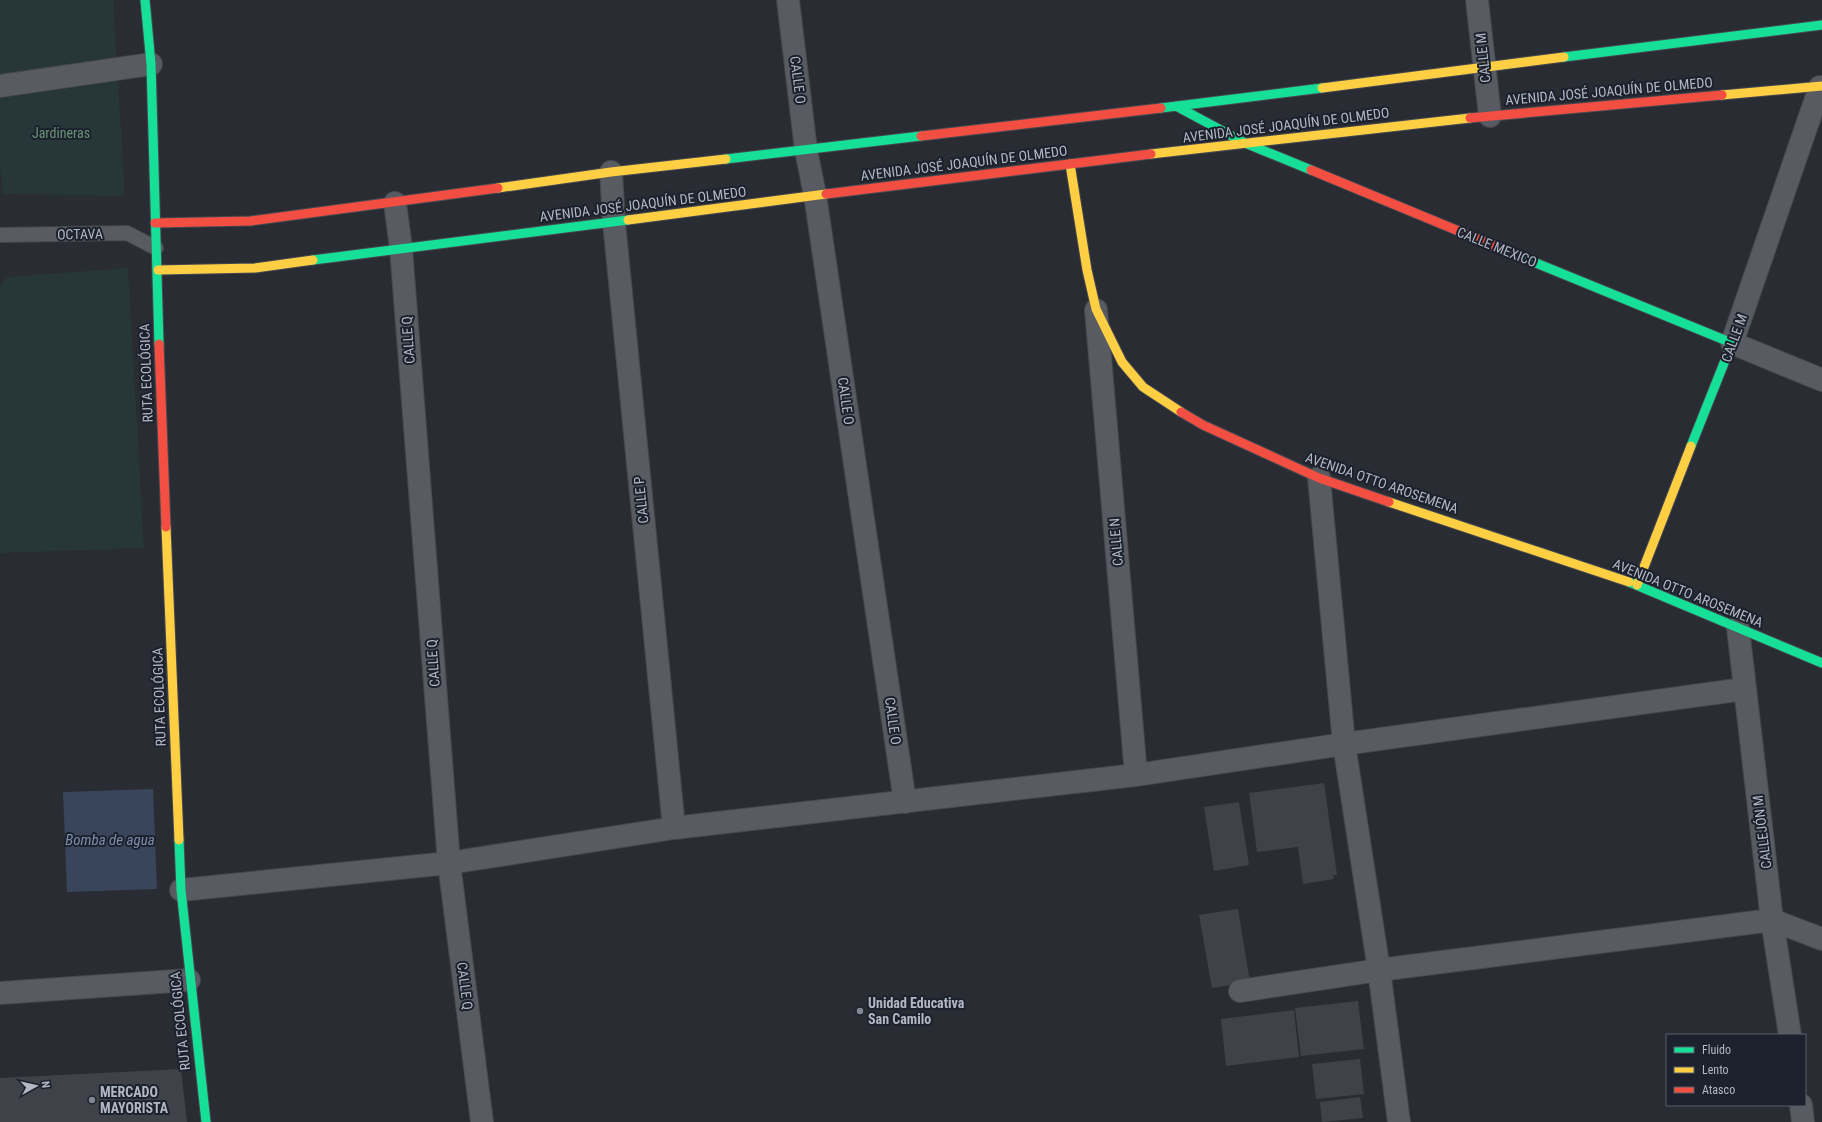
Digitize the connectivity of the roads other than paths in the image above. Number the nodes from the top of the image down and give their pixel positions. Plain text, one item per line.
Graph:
1 (145, 0) edge
2 (788, 0) edge
3 (1477, 0) edge
4 (1822, 25) edge
5 (151, 64) junction
6 (1484, 66) junction
7 (0, 86) edge
8 (1822, 87) edge
9 (1176, 106) junction
10 (1490, 116) junction
11 (1245, 143) junction
12 (806, 150) junction
13 (1070, 164) junction
14 (611, 172) junction
15 (815, 195) junction
16 (395, 203) junction
17 (614, 222) junction
18 (156, 223) junction
19 (0, 235) edge
20 (156, 248) junction
21 (401, 248) junction
22 (158, 270) junction
23 (1096, 309) junction
24 (1732, 343) junction
25 (1822, 380) edge
26 (1319, 478) junction
27 (1637, 585) junction
28 (1738, 628) junction
29 (1822, 663) edge
30 (1744, 689) junction
31 (1344, 744) junction
32 (1136, 775) junction
33 (905, 802) junction
34 (674, 828) junction
35 (449, 863) junction
36 (181, 890) junction
37 (1772, 920) junction
38 (1822, 939) edge
39 (1379, 970) junction
40 (189, 980) junction
41 (1240, 991) dead end
42 (0, 993) edge
43 (1790, 1034) edge
44 (1801, 1106) edge
45 (206, 1122) edge
46 (482, 1122) edge
47 (1398, 1122) edge
48 (1803, 1122) edge

1 - 5 main road
2 - 12 street, CALLE O
3 - 6 street, CALLE M
4 - 6 main road
5 - 7 street
5 - 18 main road
6 - 9 main road
6 - 10 street, CALLE M
8 - 10 main road, AVENIDA JOSÉ JOAQUÍN DE OLMEDO
8 - 24 street, CALLE M
9 - 11 main road, CALLE MEXICO
9 - 12 main road
10 - 11 main road, AVENIDA JOSÉ JOAQUÍN DE OLMEDO
11 - 13 main road, AVENIDA JOSÉ JOAQUÍN DE OLMEDO
11 - 24 main road, CALLE MEXICO
12 - 14 main road
12 - 15 street, CALLE O
13 - 15 main road, AVENIDA JOSÉ JOAQUÍN DE OLMEDO
13 - 23 main road, AVENIDA OTTO AROSEMENA
14 - 16 main road
14 - 17 street, CALLE P
15 - 17 main road, AVENIDA JOSÉ JOAQUÍN DE OLMEDO
15 - 33 street, CALLE O
16 - 18 main road
16 - 21 street, CALLE Q
17 - 21 main road, AVENIDA JOSÉ JOAQUÍN DE OLMEDO
17 - 34 street, CALLE P
18 - 20 main road
19 - 20 lane, OCTAVA
20 - 22 main road
21 - 22 main road, AVENIDA JOSÉ JOAQUÍN DE OLMEDO
21 - 35 street, CALLE Q
22 - 36 main road, RUTA ECOLÓGICA
23 - 26 main road, AVENIDA OTTO AROSEMENA
23 - 32 street, CALLE N
24 - 25 street, CALLE MEXICO
24 - 27 main road, CALLE M
26 - 27 main road, AVENIDA OTTO AROSEMENA
26 - 31 street
27 - 28 main road, AVENIDA OTTO AROSEMENA
28 - 29 main road, AVENIDA OTTO AROSEMENA
28 - 30 street, CALLEJÓN M
30 - 31 street
30 - 37 street, CALLEJÓN M
31 - 32 street
31 - 39 street
32 - 33 street
33 - 34 street
34 - 35 street
35 - 36 street
35 - 46 street, CALLE Q
36 - 40 main road, RUTA ECOLÓGICA
37 - 38 street
37 - 39 street
37 - 43 street, CALLEJÓN M
39 - 41 street
39 - 47 street
40 - 42 street
40 - 45 main road, RUTA ECOLÓGICA
44 - 48 street

